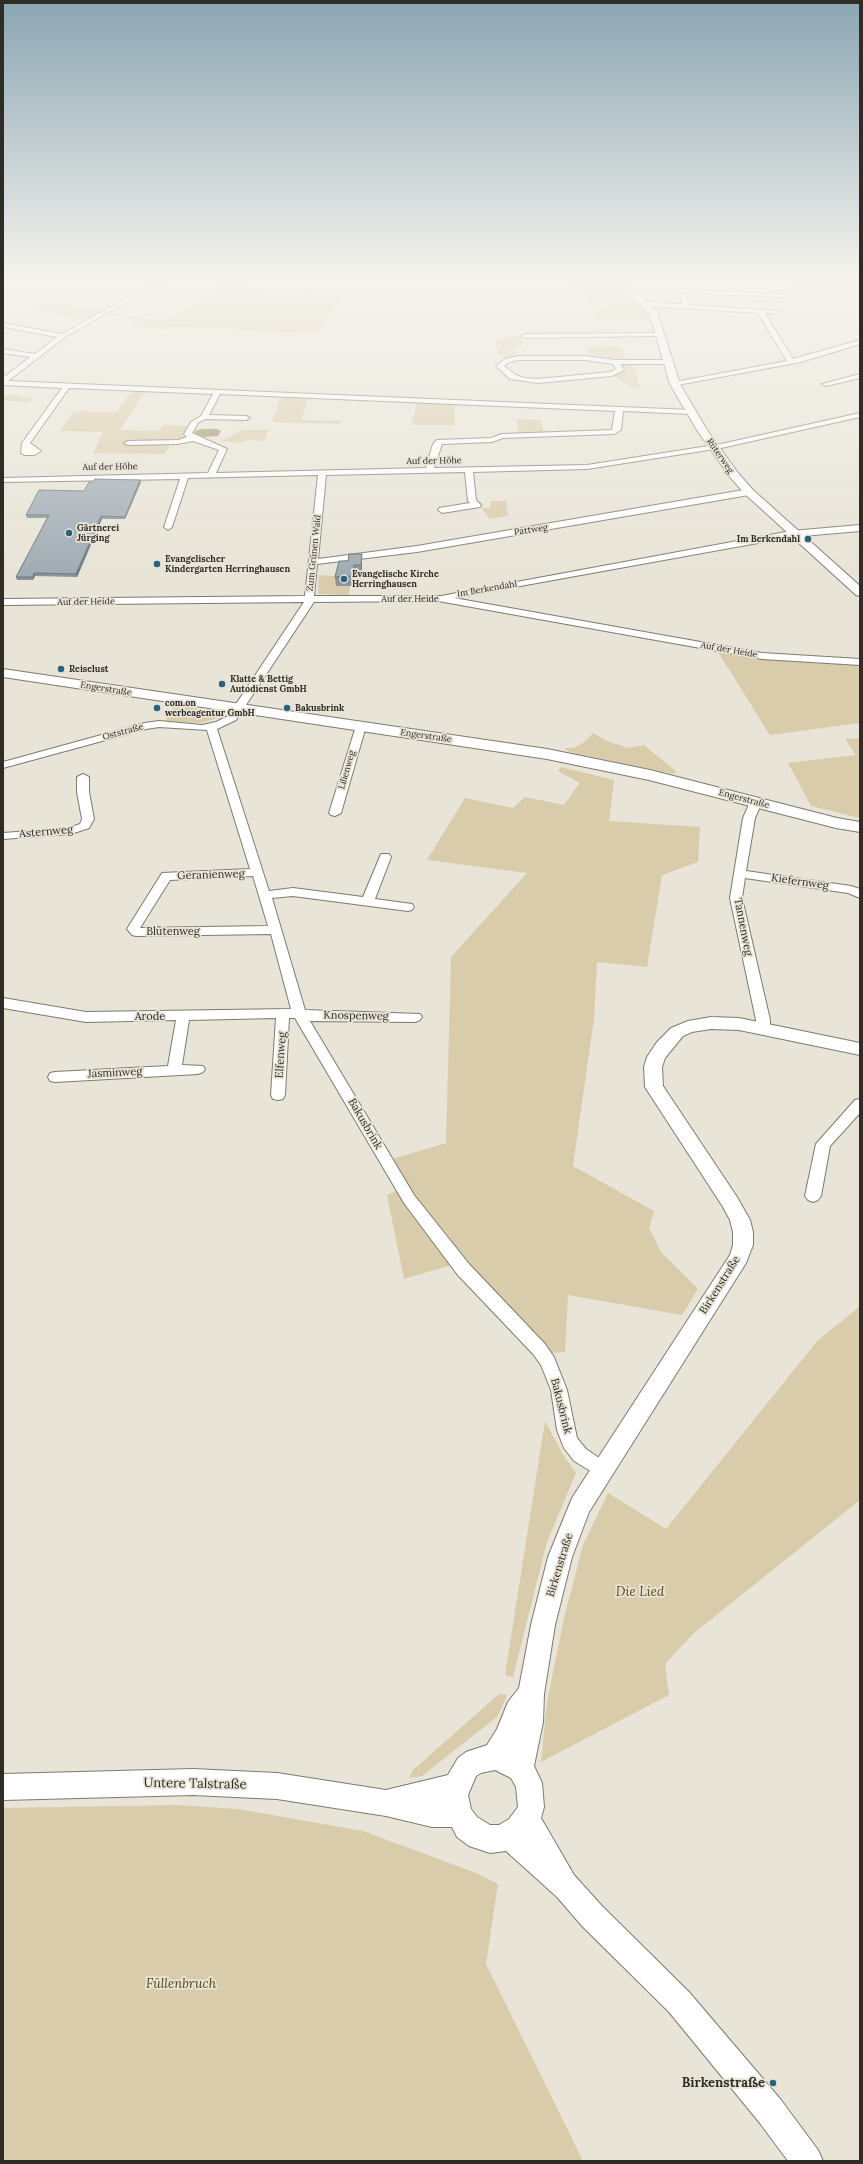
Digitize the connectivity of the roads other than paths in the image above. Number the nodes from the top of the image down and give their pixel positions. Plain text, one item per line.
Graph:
1 (511, 376) edge
2 (591, 376) edge
3 (672, 376) edge
4 (717, 376) edge
5 (860, 376) edge
6 (3, 382) edge
7 (675, 384) junction
8 (826, 384) dead end
9 (67, 386) junction
10 (218, 392) junction
11 (619, 410) junction
12 (691, 412) junction
13 (856, 416) edge
14 (204, 417) junction
15 (246, 418) dead end
16 (860, 426) edge
17 (193, 438) junction
18 (128, 443) dead end
19 (27, 446) dead end
20 (714, 447) junction
21 (469, 470) junction
22 (429, 471) junction
23 (322, 473) junction
24 (211, 475) junction
25 (186, 476) junction
26 (6, 480) edge
27 (3, 492) edge
28 (749, 492) junction
29 (442, 510) dead end
30 (168, 527) dead end
31 (860, 528) edge
32 (796, 533) junction
33 (313, 562) junction
34 (860, 592) edge
35 (438, 598) junction
36 (309, 599) junction
37 (3, 602) edge
38 (860, 662) edge
39 (3, 672) edge
40 (239, 708) junction
41 (361, 726) junction
42 (211, 727) junction
43 (3, 765) edge
44 (83, 777) dead end
45 (756, 802) junction
46 (335, 813) dead end
47 (852, 826) edge
48 (860, 831) edge
49 (3, 836) edge
50 (385, 857) dead end
51 (257, 872) junction
52 (740, 874) junction
53 (166, 876) joint
54 (860, 894) edge
55 (265, 895) junction
56 (368, 901) junction
57 (408, 907) dead end
58 (276, 930) junction
59 (3, 1003) edge
60 (291, 1014) junction
61 (183, 1017) junction
62 (415, 1017) dead end
63 (763, 1029) junction
64 (860, 1049) edge
65 (198, 1069) dead end
66 (174, 1070) junction
67 (55, 1076) dead end
68 (278, 1095) dead end
69 (860, 1104) edge
70 (814, 1196) dead end
71 (602, 1470) junction
72 (531, 1694) junction
73 (495, 1757) junction
74 (520, 1769) junction
75 (457, 1786) junction
76 (3, 1787) edge
77 (386, 1803) junction
78 (459, 1814) junction
79 (518, 1828) junction
80 (807, 2161) edge

1 - 2 street
3 - 7 street, Rüterweg
4 - 7 street
5 - 8 street
6 - 9 street
7 - 12 street, Rüterweg
9 - 10 street
9 - 19 street
10 - 11 street
10 - 14 street
11 - 12 street
11 - 22 street
12 - 20 street, Rüterweg
13 - 16 street
13 - 20 street, Auf der Höhe
14 - 15 street
14 - 17 street
17 - 18 street
17 - 24 street
20 - 21 street, Auf der Höhe
20 - 28 street, Rüterweg
21 - 22 street, Auf der Höhe
21 - 29 street
22 - 23 street, Auf der Höhe
23 - 24 street, Auf der Höhe
23 - 33 street, Zum Grünen Wald
24 - 25 street, Auf der Höhe
25 - 26 street, Auf der Höhe
25 - 30 street
26 - 27 street
28 - 32 street, Rüterweg
28 - 33 street, Pattweg
31 - 32 street, Im Berkendahl
32 - 34 street, Rüterweg
32 - 35 street, Im Berkendahl
33 - 36 street, Zum Grünen Wald
35 - 36 street, Auf der Heide
35 - 38 street, Auf der Heide
36 - 37 street, Auf der Heide
36 - 40 street, Zum Grünen Wald
39 - 40 main road, Engerstraße
40 - 41 main road, Engerstraße
40 - 42 street, Oststraße
41 - 45 main road, Engerstraße
41 - 46 street, Lilienweg
42 - 43 street, Oststraße
42 - 51 street, Bakusbrink
44 - 49 street, Asternweg
45 - 47 main road, Engerstraße
45 - 52 street, Tannenweg
47 - 48 main road, Engerstraße
50 - 56 street
51 - 53 street, Geranienweg
51 - 55 street, Bakusbrink
52 - 54 street, Kiefernweg
52 - 63 street, Tannenweg
53 - 58 street, Blütenweg
55 - 56 street
55 - 58 street, Bakusbrink
56 - 57 street
58 - 60 street, Bakusbrink
59 - 61 street, Arode
60 - 61 street, Arode
60 - 62 street, Knospenweg
60 - 68 street, Elfenweg
60 - 71 street, Bakusbrink
61 - 66 street
63 - 64 street, Birkenstraße
63 - 71 street, Birkenstraße
65 - 66 street, Jasminweg
66 - 67 street, Jasminweg
69 - 70 street
71 - 72 street, Birkenstraße
72 - 73 street, Birkenstraße
72 - 74 street, Birkenstraße
73 - 74 street
73 - 75 street
74 - 79 street
75 - 77 street, Untere Talstraße
75 - 78 street
76 - 77 street, Untere Talstraße
77 - 78 street, Untere Talstraße
78 - 79 street
79 - 80 street

